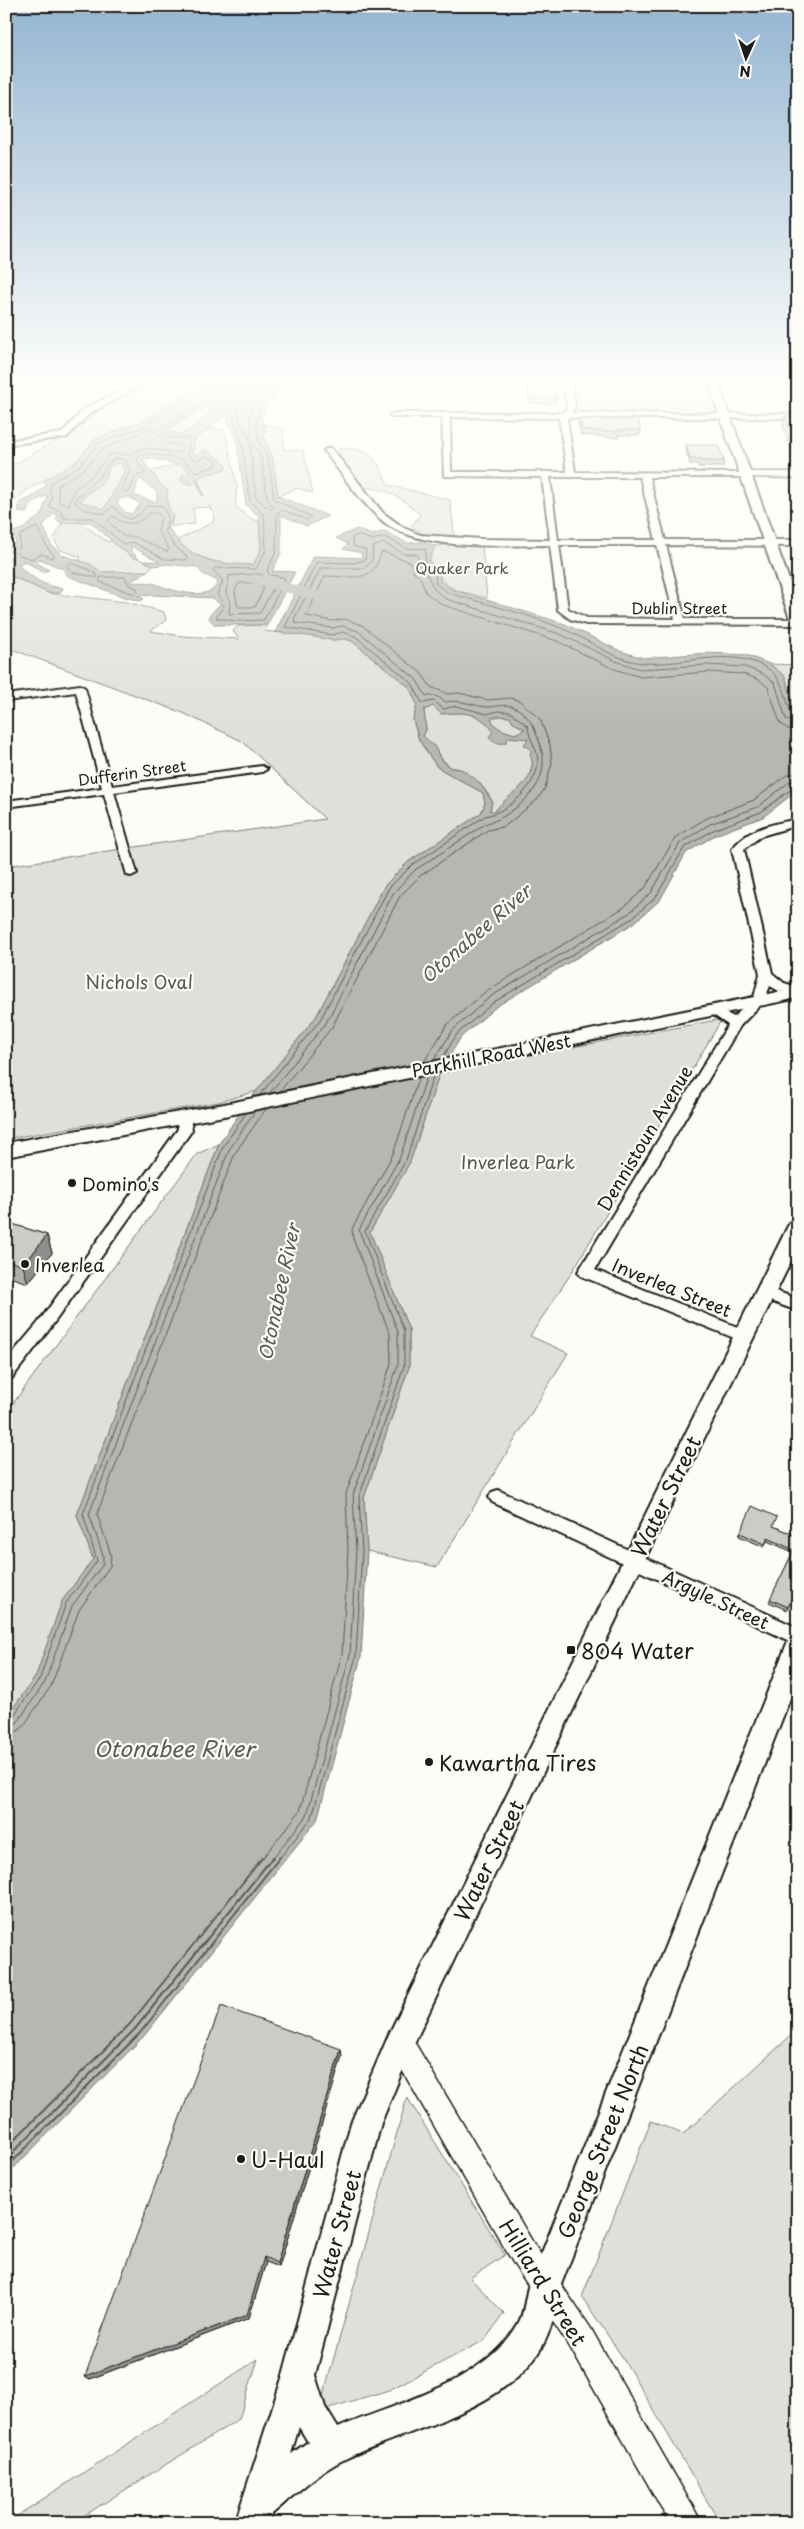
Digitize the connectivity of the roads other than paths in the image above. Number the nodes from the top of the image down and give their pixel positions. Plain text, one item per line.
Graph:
1 (364, 495) edge
2 (549, 495) edge
3 (649, 495) edge
4 (753, 495) edge
5 (555, 542) junction
6 (660, 542) junction
7 (770, 543) junction
8 (798, 543) edge
9 (681, 622) junction
10 (797, 623) edge
11 (6, 698) edge
12 (262, 768) dead end
13 (108, 790) junction
14 (6, 804) edge
15 (798, 822) edge
16 (132, 873) dead end
17 (766, 974) junction
18 (798, 992) edge
19 (760, 1000) junction
20 (712, 1010) junction
21 (735, 1024) junction
22 (183, 1117) junction
23 (6, 1150) edge
24 (798, 1226) edge
25 (586, 1272) joint
26 (764, 1292) junction
27 (798, 1305) edge
28 (744, 1336) junction
29 (6, 1373) edge
30 (498, 1497) dead end
31 (633, 1560) junction
32 (798, 1637) edge
33 (798, 1646) edge
34 (400, 2042) junction
35 (544, 2286) junction
36 (299, 2375) junction
37 (331, 2448) junction
38 (255, 2513) edge
39 (687, 2523) edge

1 - 5 street
2 - 5 street
3 - 6 street
4 - 7 main road
5 - 6 street
5 - 9 street, Dublin Street
6 - 7 street
6 - 9 street
7 - 8 street
7 - 10 main road
9 - 10 street, Dublin Street
11 - 13 street
12 - 13 street, Dufferin Street
13 - 14 street, Dufferin Street
13 - 16 street
15 - 17 street
17 - 18 street
17 - 19 street
18 - 19 main road, Parkhill Road West
19 - 20 main road, Parkhill Road West
19 - 21 street, Dennistoun Avenue
20 - 21 street
20 - 22 main road, Parkhill Road West
21 - 25 street, Dennistoun Avenue
22 - 23 main road, Parkhill Road West
22 - 29 street
24 - 26 main road, Water Street
25 - 28 street, Inverlea Street
26 - 27 street
26 - 28 main road, Water Street
28 - 31 main road, Water Street
30 - 31 street, Argyle Street
31 - 32 street, Argyle Street
31 - 34 main road, Water Street
33 - 35 main road, George Street North
34 - 35 street, Hilliard Street
34 - 36 main road, Water Street
35 - 37 main road, George Street North
35 - 39 street, Hilliard Street
36 - 37 main road
36 - 38 main road, Water Street
37 - 38 main road, George Street North

